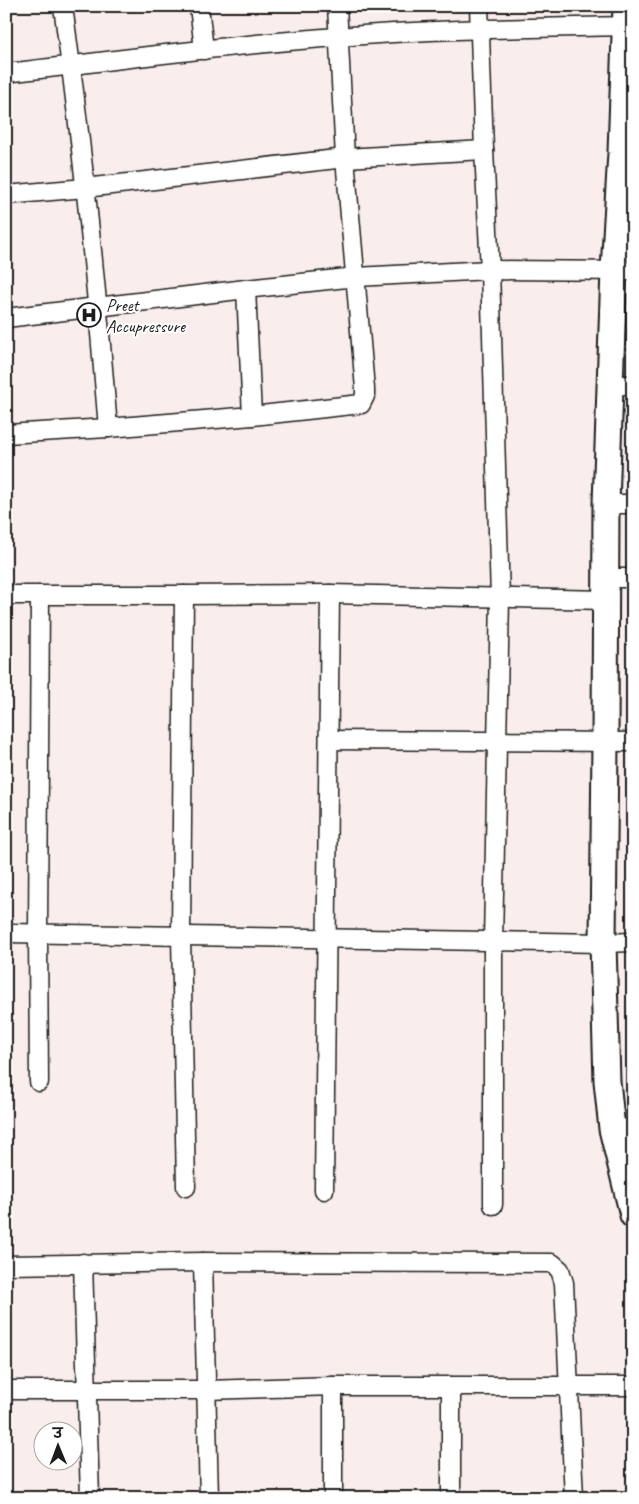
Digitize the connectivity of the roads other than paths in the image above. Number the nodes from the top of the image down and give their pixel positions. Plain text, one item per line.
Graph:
1 (63, 6) edge
2 (199, 6) edge
3 (337, 6) edge
4 (479, 6) edge
5 (626, 16) edge
6 (480, 29) junction
7 (338, 37) junction
8 (204, 50) junction
9 (71, 65) junction
10 (6, 73) edge
11 (628, 83) edge
12 (484, 150) junction
13 (627, 154) edge
14 (345, 158) junction
15 (85, 188) junction
16 (6, 195) edge
17 (490, 270) junction
18 (623, 271) edge
19 (356, 277) junction
20 (246, 289) junction
21 (98, 307) junction
22 (6, 318) edge
23 (621, 385) edge
24 (252, 416) junction
25 (108, 428) junction
26 (6, 434) edge
27 (606, 504) junction
28 (633, 504) edge
29 (633, 578) edge
30 (606, 589) junction
31 (330, 594) junction
32 (6, 595) edge
33 (40, 595) junction
34 (184, 595) junction
35 (500, 598) junction
36 (329, 740) junction
37 (496, 741) junction
38 (606, 742) junction
39 (633, 742) edge
40 (6, 933) edge
41 (38, 933) junction
42 (181, 936) junction
43 (327, 938) junction
44 (493, 941) junction
45 (633, 942) edge
46 (603, 943) junction
47 (39, 1082) dead end
48 (622, 1129) edge
49 (186, 1187) dead end
50 (324, 1190) dead end
51 (493, 1204) dead end
52 (633, 1215) edge
53 (203, 1262) junction
54 (83, 1263) junction
55 (6, 1265) edge
56 (333, 1386) junction
57 (451, 1386) junction
58 (569, 1386) junction
59 (633, 1386) edge
60 (6, 1390) edge
61 (86, 1390) junction
62 (207, 1390) junction
63 (90, 1498) edge
64 (209, 1498) edge
65 (333, 1498) edge
66 (452, 1498) edge
67 (574, 1498) edge

1 - 9 street
2 - 8 street
3 - 7 street
4 - 6 street
5 - 6 street
5 - 11 main road
6 - 7 street
6 - 12 street
7 - 8 street
7 - 14 street
8 - 9 street
9 - 10 street
9 - 15 street
11 - 13 main road
12 - 14 street
12 - 17 street
13 - 18 main road
14 - 15 street
14 - 19 street
15 - 16 street
15 - 21 street
17 - 18 street
17 - 19 street
17 - 35 street
18 - 23 main road
19 - 20 street
19 - 24 street
20 - 21 street
20 - 24 street
21 - 22 street
21 - 25 street
23 - 27 main road
24 - 25 street
25 - 26 street
27 - 28 street
27 - 30 main road
29 - 30 street
30 - 35 street
30 - 38 main road
31 - 34 street
31 - 35 street
31 - 36 street
32 - 33 street
33 - 34 street
33 - 41 street
34 - 42 street
35 - 37 street
36 - 37 street
36 - 43 street
37 - 38 street
37 - 44 street
38 - 39 street
38 - 46 main road
40 - 41 street
41 - 42 street
41 - 47 street
42 - 43 street
42 - 49 street
43 - 44 street
43 - 50 street
44 - 46 street
44 - 51 street
45 - 46 street
46 - 48 main road
48 - 52 main road
53 - 54 street
53 - 58 street
53 - 62 street
54 - 55 street
54 - 61 street
56 - 57 street
56 - 62 street
56 - 65 street
57 - 58 street
57 - 66 street
58 - 59 street
58 - 67 street
60 - 61 street
61 - 62 street
61 - 63 street
62 - 64 street

